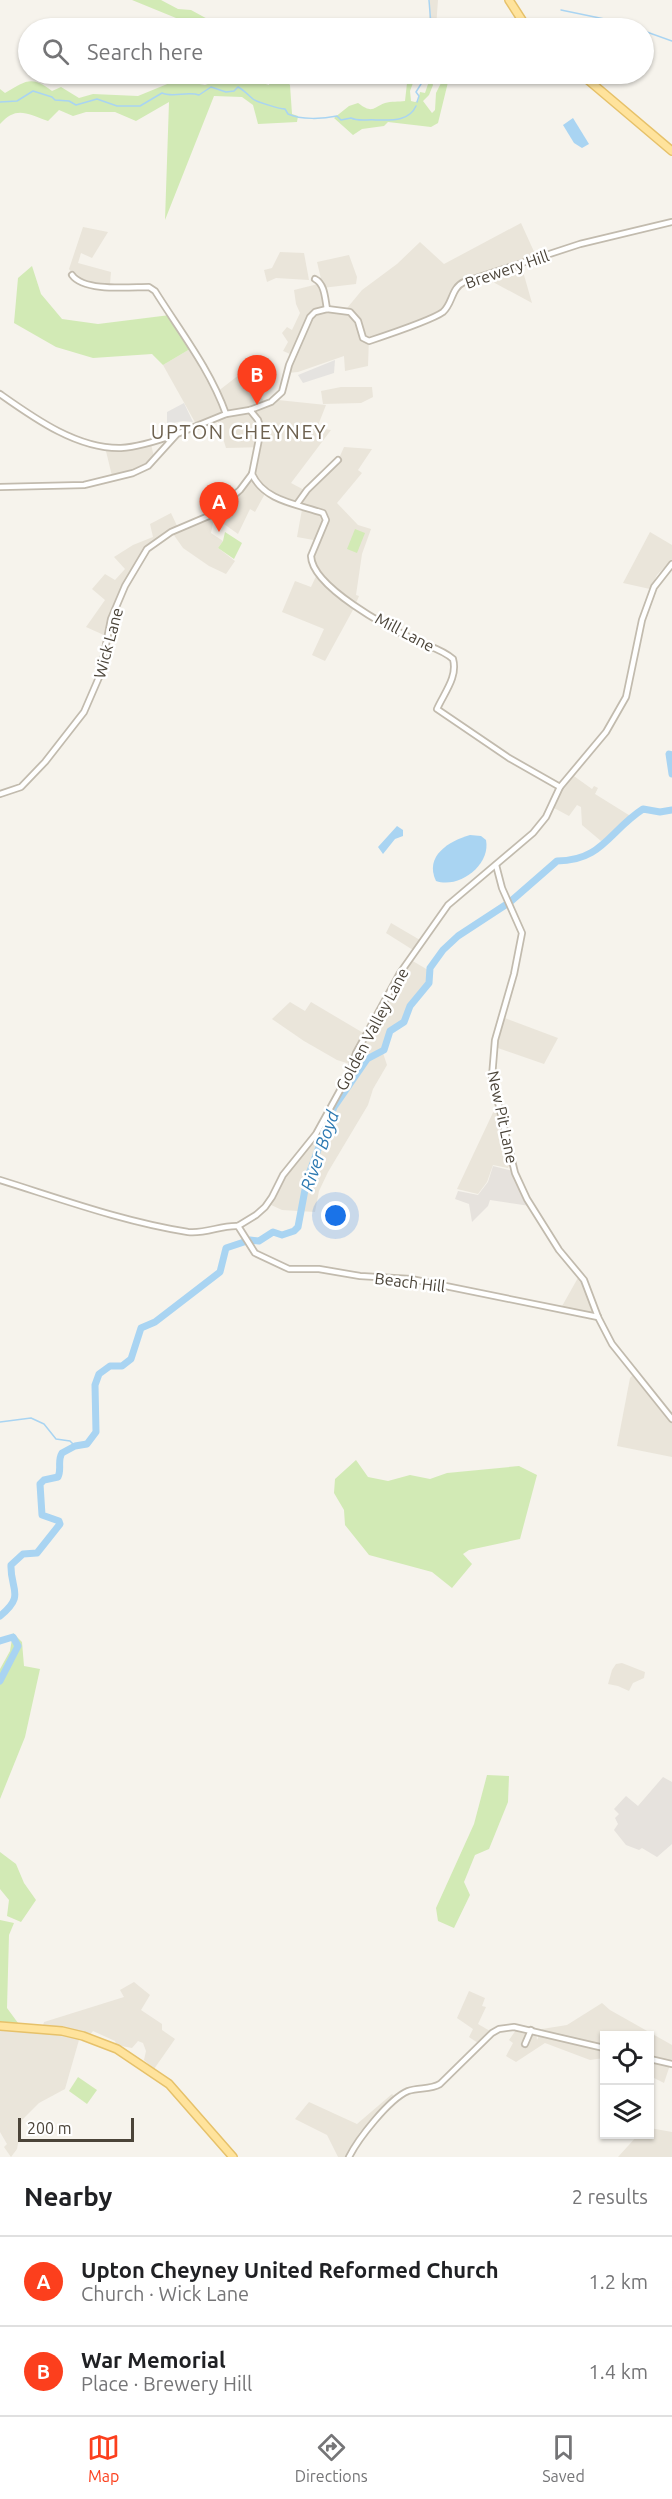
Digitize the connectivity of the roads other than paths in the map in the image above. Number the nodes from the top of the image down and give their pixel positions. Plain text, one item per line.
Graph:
1 (509, 0) edge
2 (521, 18) edge
3 (593, 84) edge
4 (672, 151) edge
5 (672, 222) edge
6 (72, 275) dead end
7 (315, 279) dead end
8 (327, 309) junction
9 (0, 394) edge
10 (250, 410) junction
11 (226, 414) junction
12 (177, 434) junction
13 (338, 460) dead end
14 (252, 474) junction
15 (0, 487) edge
16 (297, 504) junction
17 (672, 564) edge
18 (560, 787) junction
19 (0, 794) edge
20 (496, 865) junction
21 (0, 1180) edge
22 (238, 1226) junction
23 (598, 1317) junction
24 (672, 1419) edge
25 (0, 2026) edge
26 (531, 2030) junction
27 (525, 2044) dead end
28 (600, 2047) edge
29 (654, 2060) edge
30 (672, 2064) edge
31 (233, 2157) edge
32 (349, 2157) edge

1 - 2 main road
3 - 4 main road
5 - 8 street, Brewery Hill
6 - 11 street
7 - 8 street
8 - 10 street
9 - 12 street
10 - 11 street
10 - 14 street, Wick Lane
11 - 12 street
12 - 15 street
13 - 16 street
14 - 16 street, Mill Lane
14 - 19 street, Wick Lane
16 - 18 street, Mill Lane
17 - 18 street, Golden Valley Lane
18 - 20 street, Golden Valley Lane
20 - 22 street, Golden Valley Lane
20 - 23 street, New Pit Lane
21 - 22 street
22 - 23 street, Beach Hill
23 - 24 street, New Pit Lane
25 - 31 main road
26 - 27 street
26 - 28 street
26 - 32 street
29 - 30 street

